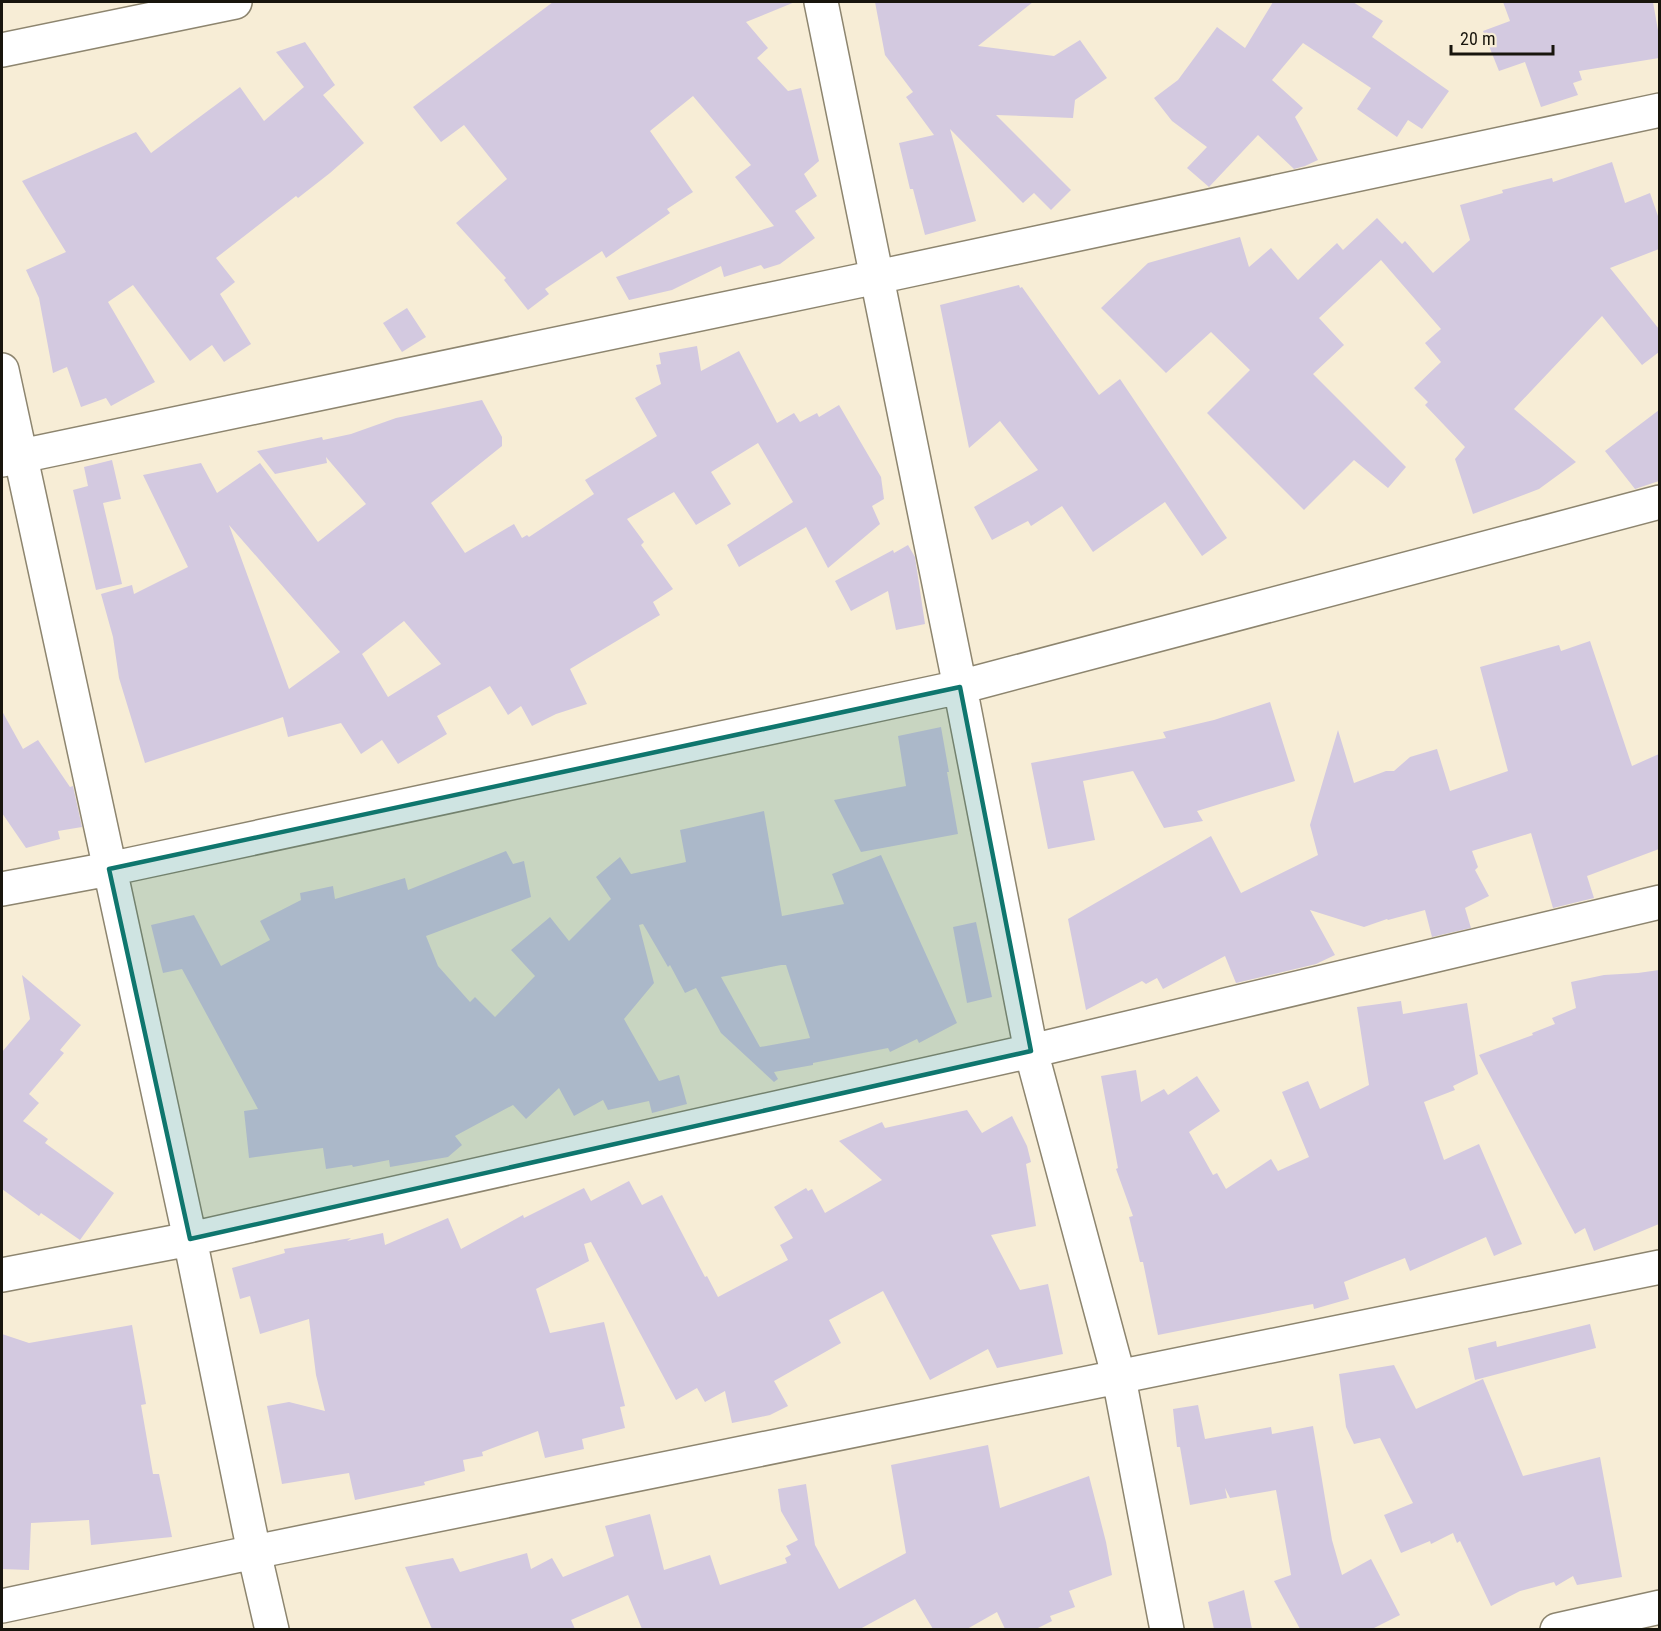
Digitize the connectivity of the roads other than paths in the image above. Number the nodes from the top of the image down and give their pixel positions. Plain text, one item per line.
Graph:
1 (235, 2) edge
2 (821, 2) edge
3 (2, 50) edge
4 (1659, 110) edge
5 (877, 277) junction
6 (2, 370) edge
7 (11, 458) edge
8 (1659, 502) edge
9 (960, 687) junction
10 (109, 869) junction
11 (2, 889) edge
12 (1659, 902) edge
13 (1031, 1051) junction
14 (190, 1239) junction
15 (1659, 1267) edge
16 (2, 1275) edge
17 (1119, 1378) junction
18 (254, 1552) junction
19 (2, 1606) edge
20 (1659, 1607) edge
21 (272, 1629) edge
22 (1167, 1629) edge
23 (1557, 1629) edge

1 - 3 street
2 - 5 street
4 - 5 street
5 - 7 street
5 - 9 street
6 - 7 street
7 - 10 street
8 - 9 street
9 - 10 street
9 - 13 street
10 - 11 street
10 - 14 street
12 - 13 street
13 - 14 street
13 - 17 street
14 - 16 street
14 - 18 street
15 - 17 street
17 - 18 street
17 - 22 street
18 - 19 street
18 - 21 street
20 - 23 street

